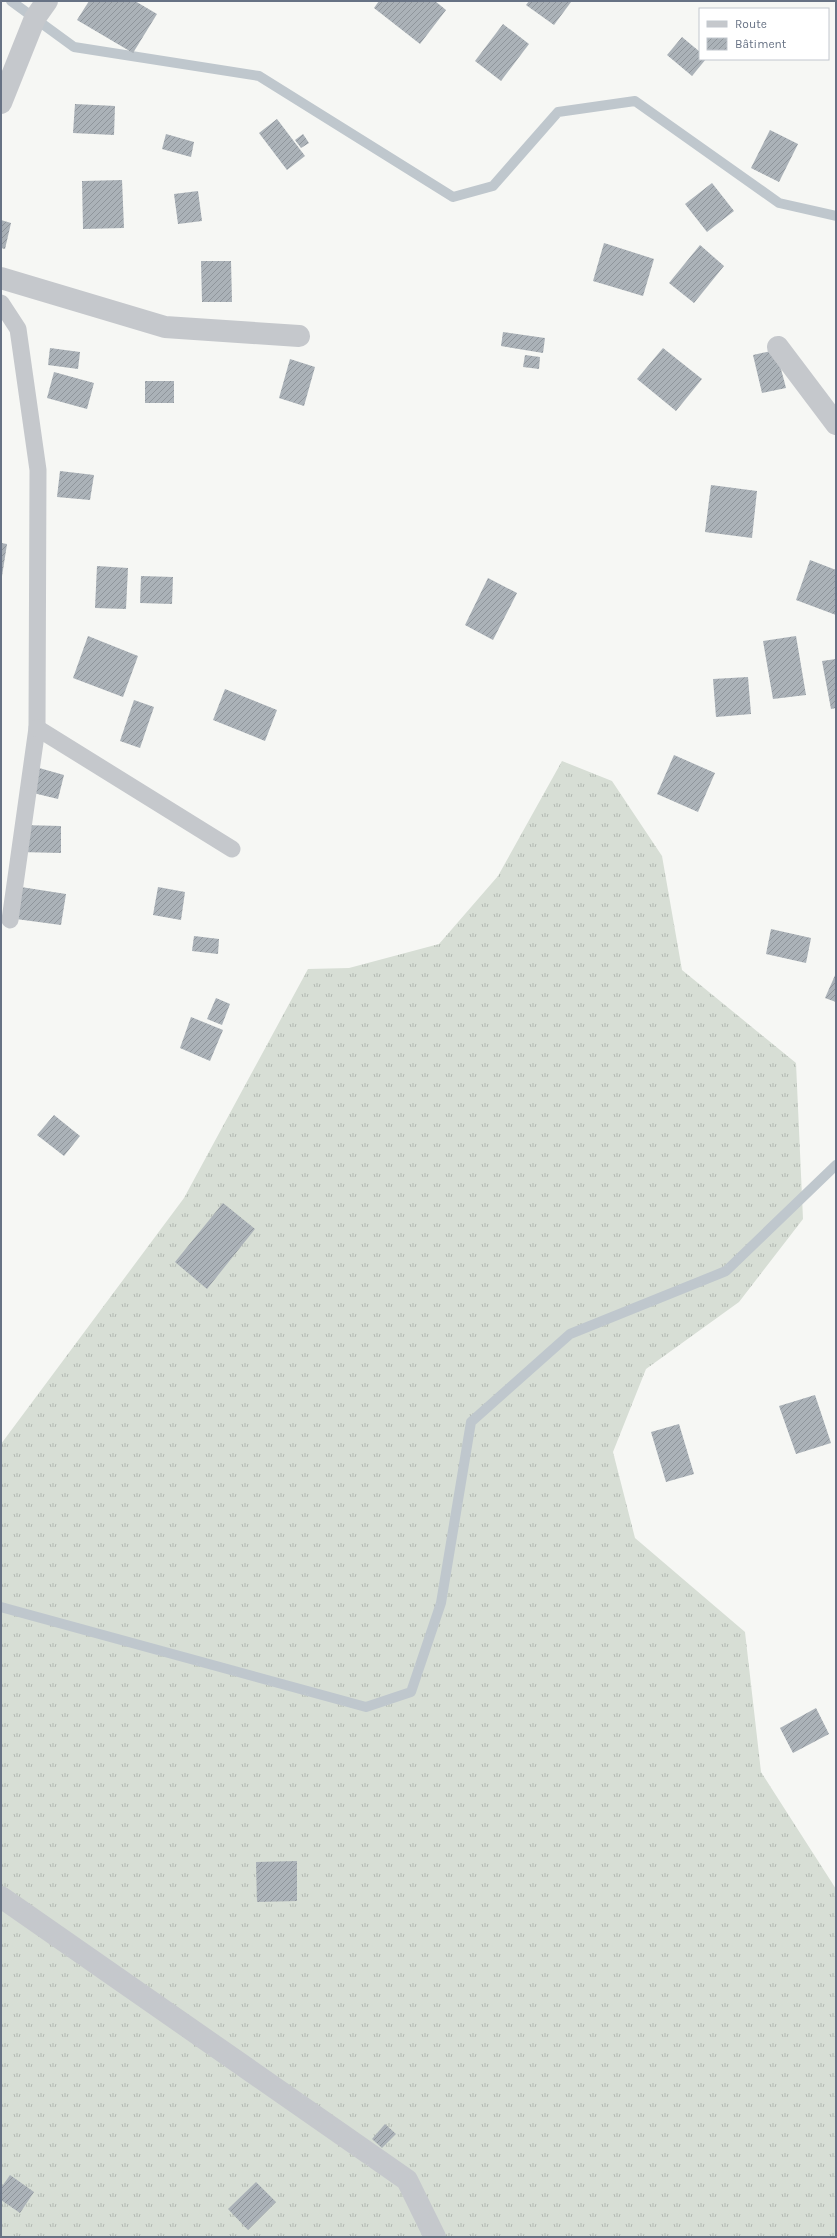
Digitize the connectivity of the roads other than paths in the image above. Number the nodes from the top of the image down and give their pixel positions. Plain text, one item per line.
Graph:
1 (47, 1) edge
2 (1, 103) edge
3 (1, 278) edge
4 (1, 303) edge
5 (299, 336) dead end
6 (778, 347) dead end
7 (836, 424) edge
8 (37, 728) junction
9 (232, 848) dead end
10 (10, 920) dead end
11 (1, 1897) edge
12 (435, 2237) edge

1 - 2 street
3 - 5 street
4 - 8 lane
6 - 7 street
8 - 9 lane
8 - 10 lane
11 - 12 street

